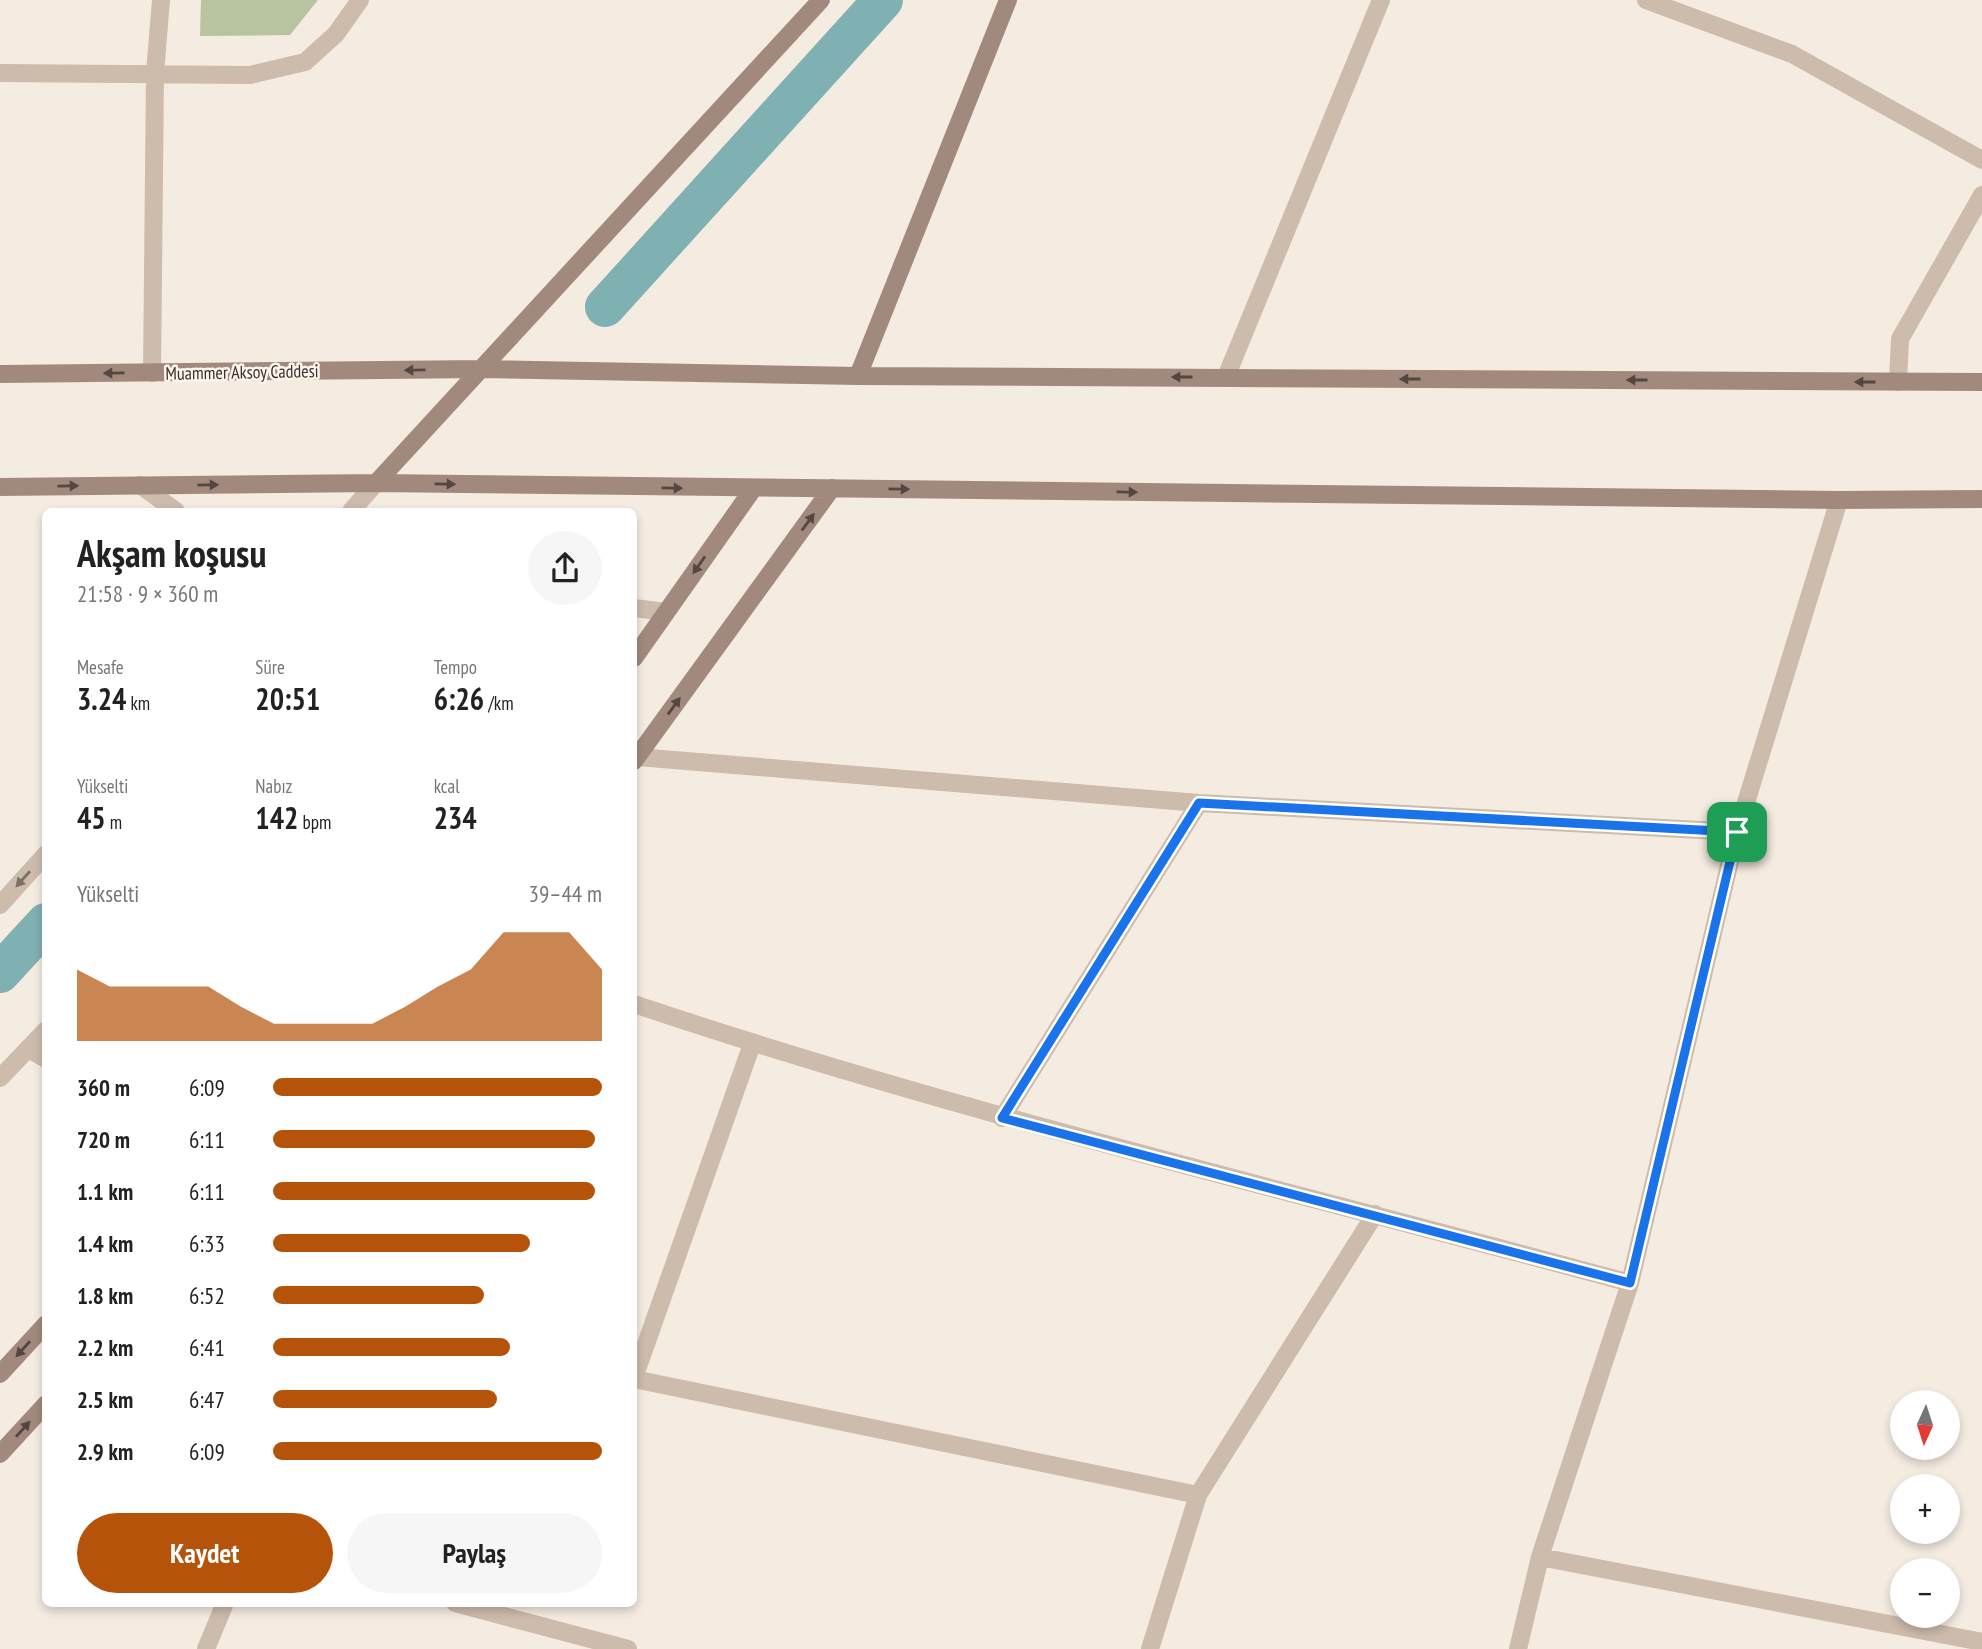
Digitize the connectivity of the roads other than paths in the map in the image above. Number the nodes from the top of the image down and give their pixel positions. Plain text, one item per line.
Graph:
1 (161, 0) edge
2 (360, 0) edge
3 (821, 0) edge
4 (1008, 0) edge
5 (1381, 0) edge
6 (1646, 0) edge
7 (0, 73) edge
8 (155, 74) junction
9 (1982, 160) edge
10 (1982, 195) edge
11 (483, 369) junction
12 (152, 373) junction
13 (0, 374) edge
14 (858, 376) junction
15 (1226, 377) junction
16 (1898, 382) junction
17 (1982, 382) edge
18 (376, 483) junction
19 (140, 485) junction
20 (0, 487) edge
21 (832, 488) junction
22 (753, 489) junction
23 (1982, 499) edge
24 (1839, 500) junction
25 (172, 508) edge
26 (354, 508) edge
27 (637, 608) edge
28 (666, 612) junction
29 (637, 654) edge
30 (637, 756) edge
31 (637, 759) edge
32 (1199, 803) junction
33 (1737, 832) junction
34 (42, 858) edge
35 (0, 905) edge
36 (637, 1005) edge
37 (42, 1034) edge
38 (752, 1044) junction
39 (27, 1049) junction
40 (42, 1057) edge
41 (0, 1079) edge
42 (1002, 1118) junction
43 (1375, 1214) junction
44 (1630, 1283) junction
45 (42, 1328) edge
46 (637, 1370) edge
47 (0, 1374) edge
48 (637, 1380) edge
49 (42, 1408) edge
50 (0, 1454) edge
51 (1198, 1495) junction
52 (1540, 1557) junction
53 (223, 1607) edge
54 (470, 1607) edge
55 (1982, 1642) edge
56 (206, 1649) edge
57 (628, 1649) edge
58 (1150, 1649) edge
59 (1518, 1649) edge

1 - 8 street
2 - 8 street
3 - 11 main road
4 - 14 main road
5 - 15 street
6 - 9 street
7 - 8 street
8 - 12 street
10 - 16 street
11 -> 12 main road, Muammer Aksoy Caddesi
11 - 14 main road, Muammer Aksoy Caddesi
11 - 18 main road
12 -> 13 main road, Muammer Aksoy Caddesi
15 -> 14 main road, Muammer Aksoy Caddesi
16 -> 15 main road, Muammer Aksoy Caddesi
16 - 17 main road, Muammer Aksoy Caddesi
19 -> 18 main road
18 -> 22 main road
18 - 26 street
20 -> 19 main road
19 - 25 street
21 - 22 main road
21 -> 24 main road
30 -> 21 main road
22 -> 28 main road
23 - 24 main road
24 - 33 street
27 - 28 street
28 - 29 main road
31 - 32 street
32 - 33 street
32 - 42 street
33 - 44 street
34 -> 35 street
36 - 38 street
37 - 39 street
38 - 42 street
38 - 46 street
39 - 40 street
39 - 41 street
42 - 43 street
43 - 44 street
43 - 51 street
44 - 52 street
45 -> 47 main road
48 - 51 street
50 -> 49 main road
51 - 58 street
52 - 55 street
52 - 59 street
53 - 56 street
54 - 57 street

